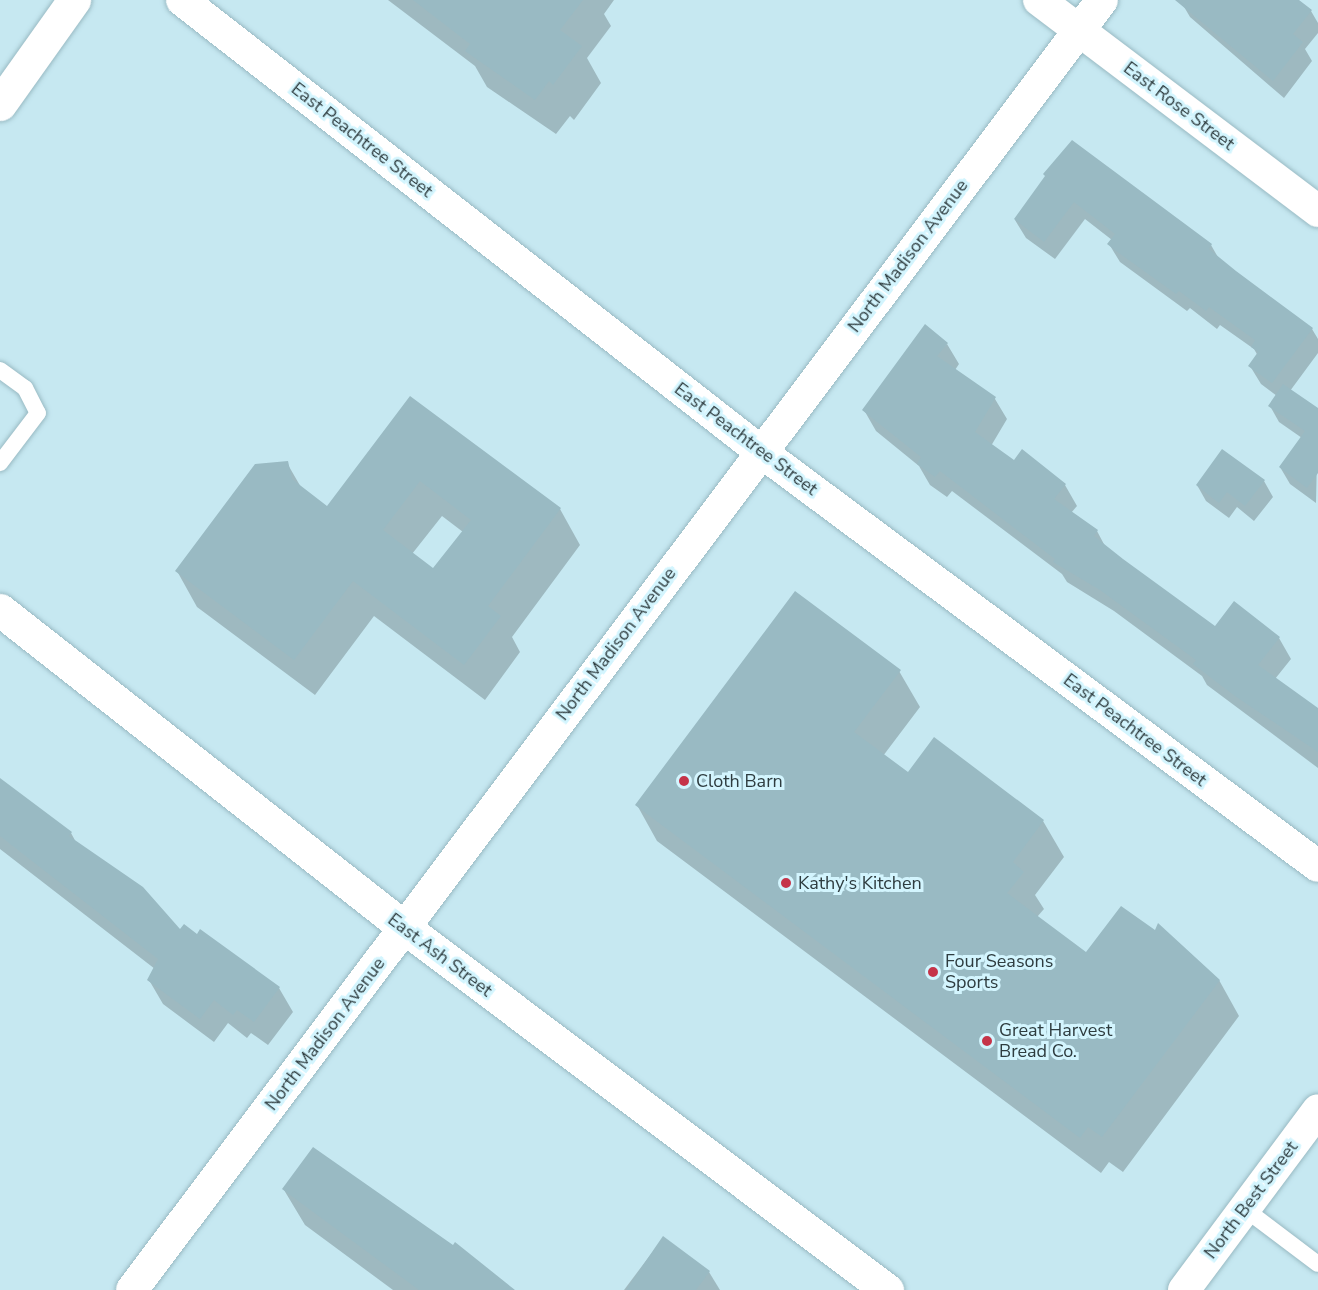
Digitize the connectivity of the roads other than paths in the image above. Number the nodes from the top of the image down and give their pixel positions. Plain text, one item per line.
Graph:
1 (74, 0) edge
2 (182, 0) edge
3 (1039, 0) edge
4 (1102, 0) edge
5 (1080, 30) junction
6 (0, 104) edge
7 (1318, 211) edge
8 (0, 370) edge
9 (760, 451) junction
10 (0, 463) edge
11 (0, 610) edge
12 (1318, 866) edge
13 (405, 928) junction
14 (1318, 1110) edge
15 (1245, 1209) junction
16 (1318, 1264) edge
17 (132, 1290) edge
18 (887, 1290) edge
19 (1184, 1290) edge

1 - 6 main road
2 - 9 street, East Peachtree Street
3 - 5 street, East Rose Street
4 - 5 street, North Madison Avenue
5 - 7 street, East Rose Street
5 - 9 street, North Madison Avenue
8 - 10 lane
9 - 12 street, East Peachtree Street
9 - 13 street, North Madison Avenue
11 - 13 main road, East Ash Street
13 - 17 street, North Madison Avenue
13 - 18 main road, East Ash Street
14 - 15 street, North Best Street
15 - 16 lane
15 - 19 street, North Best Street

